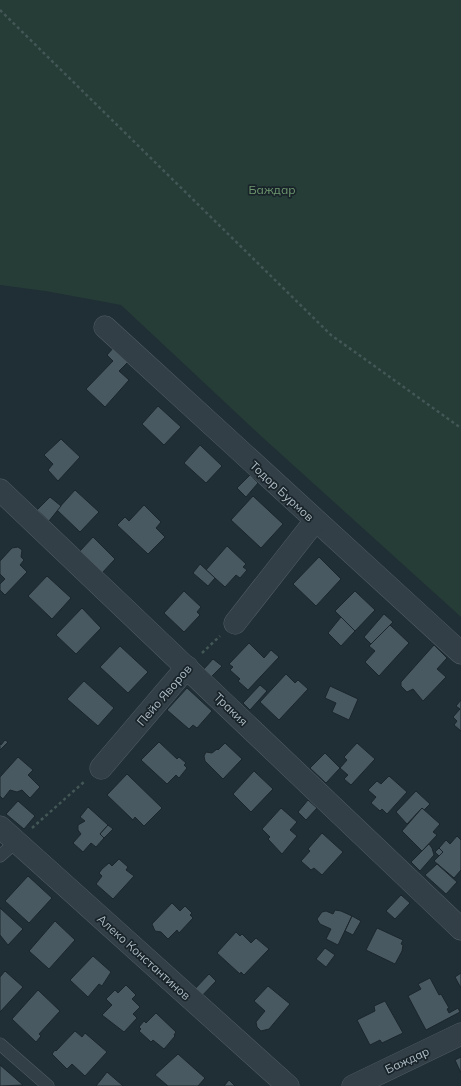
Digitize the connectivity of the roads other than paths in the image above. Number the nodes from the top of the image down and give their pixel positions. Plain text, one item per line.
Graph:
1 (105, 327) dead end
2 (0, 490) edge
3 (315, 521) junction
4 (235, 623) road end
5 (461, 653) edge
6 (187, 667) junction
7 (101, 768) road end
8 (0, 827) edge
9 (16, 842) junction
10 (0, 856) edge
11 (461, 929) edge
12 (461, 1034) edge
13 (0, 1044) edge
14 (48, 1086) edge
15 (288, 1086) edge
16 (353, 1086) edge

1 - 3 street, Тодор Бурмов
2 - 6 street, Тракия
3 - 4 street
3 - 5 street, Тодор Бурмов
6 - 7 street, Пейо Яворов
6 - 11 street, Тракия
8 - 9 street, Алеко Константинов
9 - 10 lane
9 - 15 street, Алеко Константинов
12 - 16 street, Баждар
13 - 14 lane

